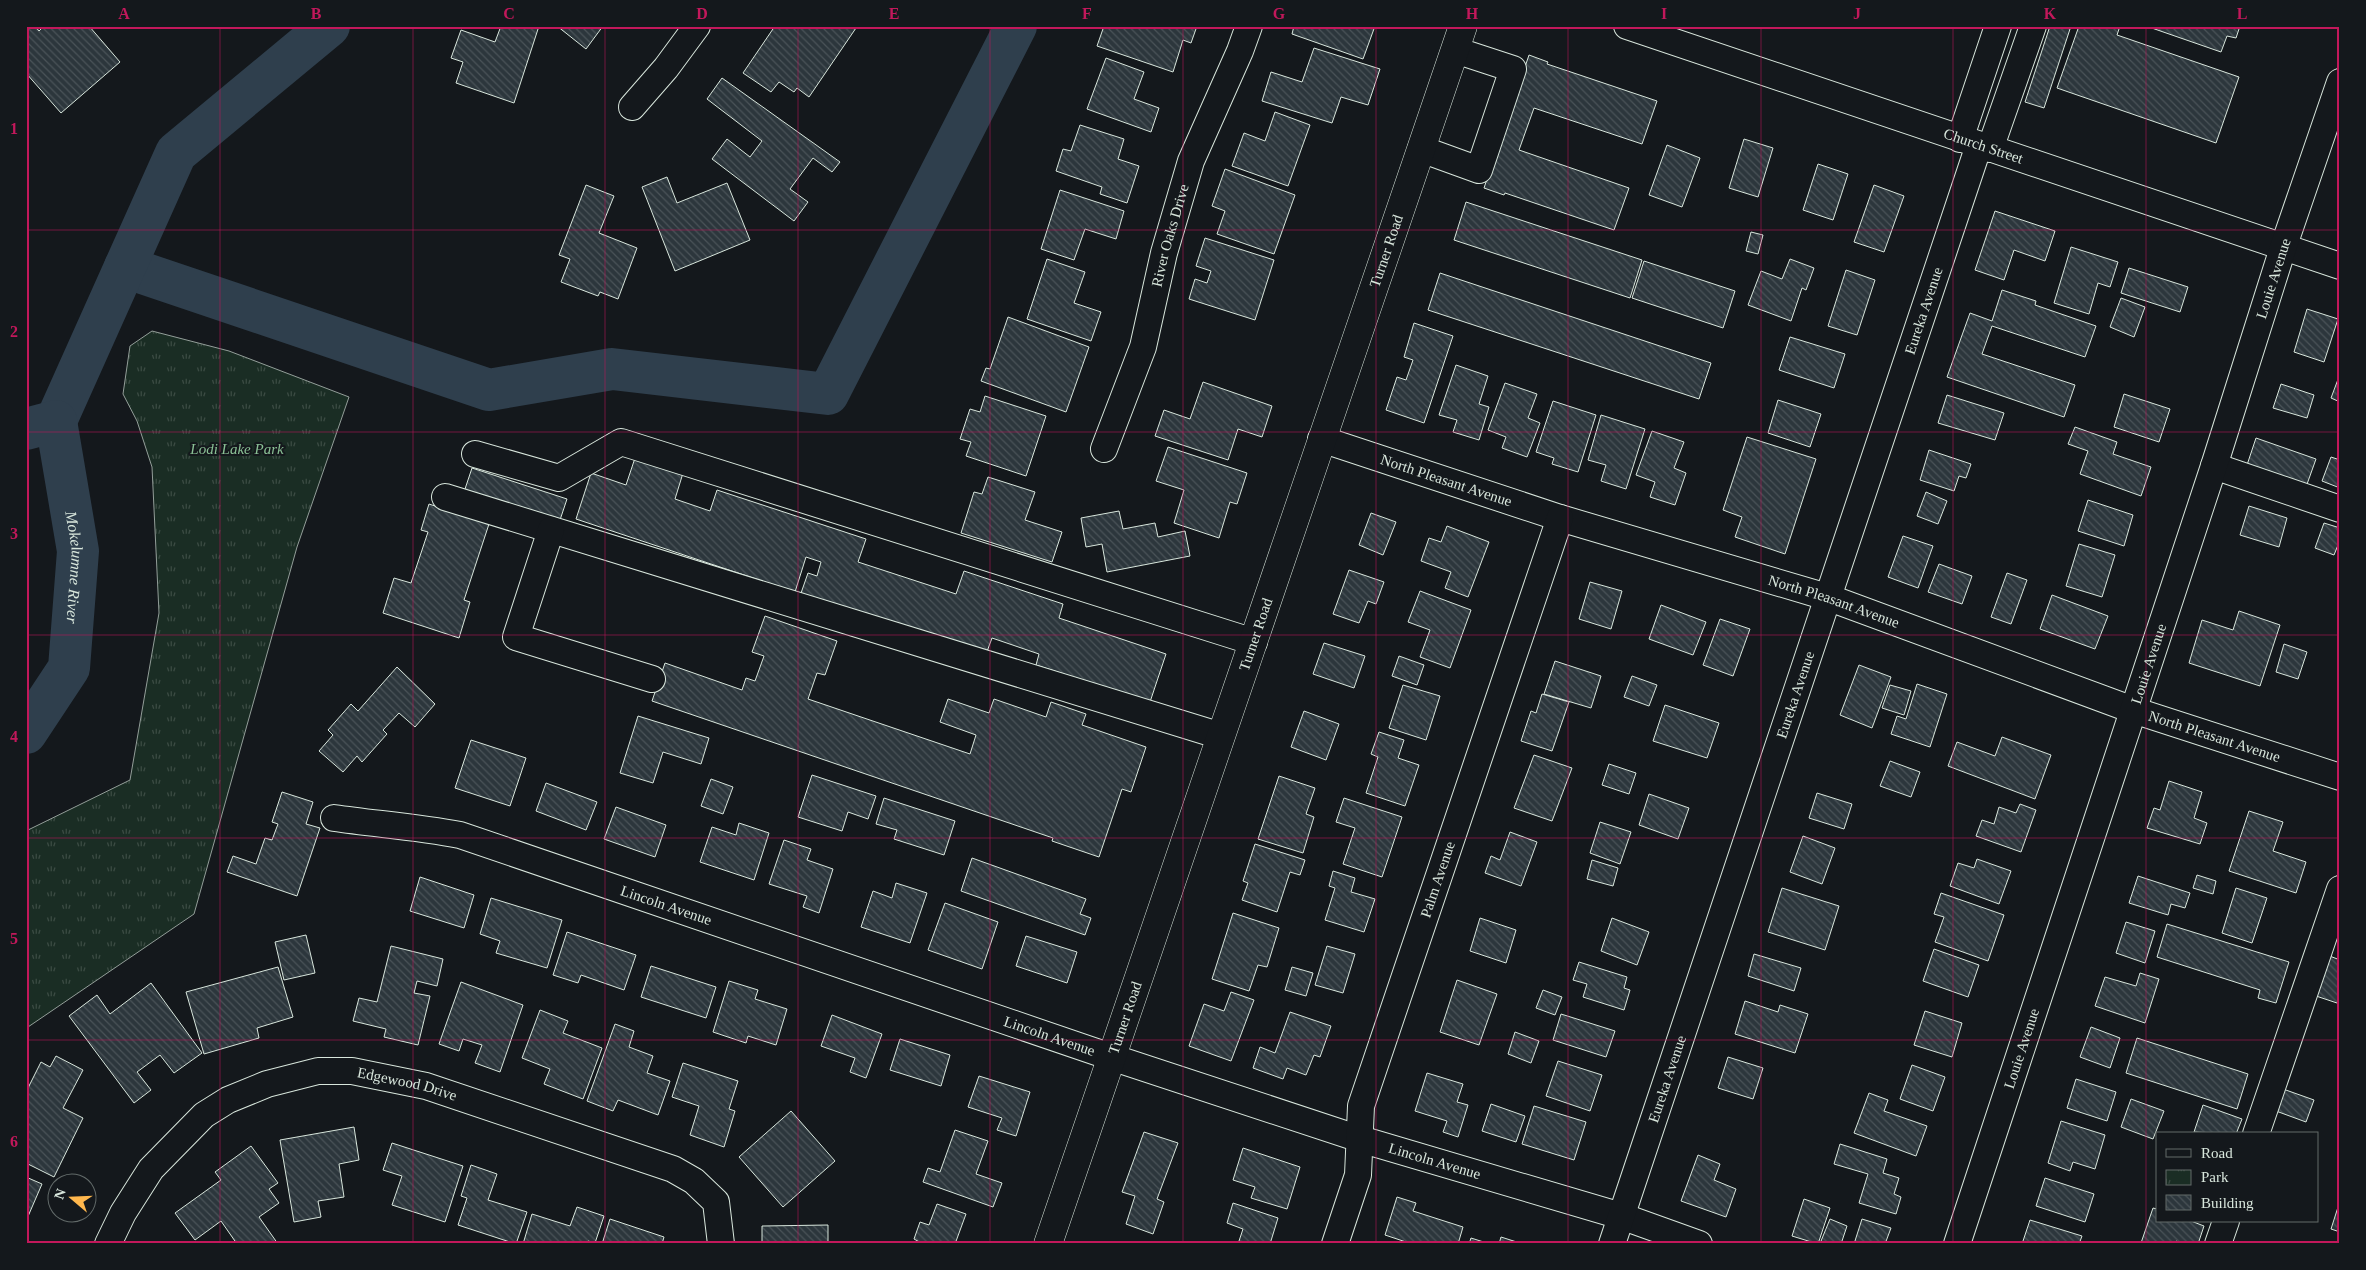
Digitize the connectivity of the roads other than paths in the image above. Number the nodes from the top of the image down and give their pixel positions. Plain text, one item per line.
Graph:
1 (697, 26) edge
2 (1248, 26) edge
3 (1627, 26) edge
4 (1998, 26) edge
5 (2032, 26) edge
6 (1459, 38) edge
7 (2340, 82) edge
8 (632, 107) dead end
9 (1976, 144) junction
10 (1421, 149) junction
11 (2283, 248) junction
12 (2340, 266) edge
13 (1321, 440) junction
14 (1104, 449) dead end
15 (475, 454) dead end
16 (2214, 466) junction
17 (445, 497) dead end
18 (2340, 508) edge
19 (1560, 518) junction
20 (551, 530) junction
21 (1827, 597) junction
22 (1254, 642) junction
23 (652, 679) dead end
24 (2133, 710) junction
25 (1221, 736) junction
26 (2340, 777) edge
27 (334, 818) dead end
28 (2340, 889) edge
29 (1111, 1058) junction
30 (2257, 1132) edge
31 (1360, 1139) junction
32 (1621, 1216) junction
33 (2226, 1222) edge
34 (108, 1244) edge
35 (721, 1244) edge
36 (1048, 1244) edge
37 (1336, 1244) edge
38 (1612, 1244) edge
39 (1699, 1244) edge
40 (1957, 1244) edge
41 (2218, 1244) edge

1 - 8 street
2 - 14 street, River Oaks Drive
3 - 9 street, Church Street
4 - 9 street
5 - 9 street
6 - 10 main road, Turner Road
6 - 10 street
7 - 11 street, Louie Avenue
9 - 11 street, Church Street
9 - 21 street, Eureka Avenue
10 - 13 main road, Turner Road
11 - 12 street, Church Street
11 - 16 street, Louie Avenue
13 - 19 street, North Pleasant Avenue
13 - 22 main road, Turner Road
15 - 22 street
16 - 18 street
16 - 24 street, Louie Avenue
17 - 20 street
19 - 21 street, North Pleasant Avenue
19 - 31 street, Palm Avenue
20 - 23 street
20 - 25 street
21 - 24 street, North Pleasant Avenue
21 - 32 street, Eureka Avenue
22 - 25 main road, Turner Road
24 - 26 street, North Pleasant Avenue
24 - 40 street, Louie Avenue
25 - 29 main road, Turner Road
27 - 29 street, Lincoln Avenue
28 - 30 street
29 - 31 street, Lincoln Avenue
29 - 36 main road, Turner Road
31 - 32 street, Lincoln Avenue
31 - 37 street, Palm Avenue
32 - 38 street, Eureka Avenue
32 - 39 street, Lincoln Avenue
33 - 41 street
34 - 35 street, Edgewood Drive

